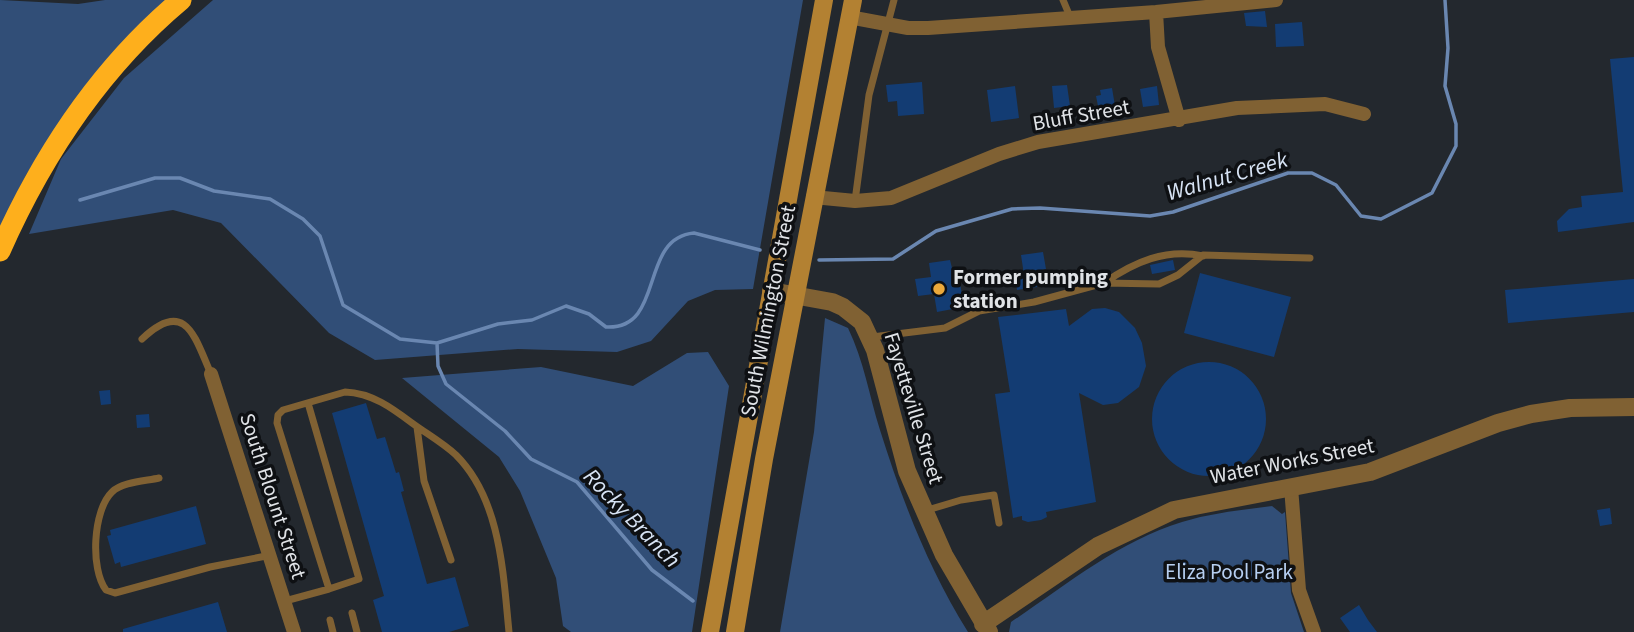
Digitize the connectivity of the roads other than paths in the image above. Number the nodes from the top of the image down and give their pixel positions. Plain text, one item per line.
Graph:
1 (181, 0) edge
2 (824, 0) edge
3 (839, 0) edge
4 (894, 0) edge
5 (1063, 0) edge
6 (1276, 0) edge
7 (851, 9) edge
8 (1156, 12) junction
9 (1071, 19) junction
10 (889, 25) junction
11 (1364, 114) dead end
12 (1179, 120) junction
13 (813, 197) junction
14 (855, 201) junction
15 (0, 251) edge
16 (1203, 256) junction
17 (1310, 258) dead end
18 (1104, 283) junction
19 (771, 291) junction
20 (795, 295) junction
21 (871, 337) junction
22 (142, 340) dead end
23 (211, 374) joint
24 (308, 403) junction
25 (1634, 407) edge
26 (418, 427) junction
27 (159, 478) dead end
28 (1291, 487) junction
29 (923, 512) junction
30 (999, 523) dead end
31 (271, 555) junction
32 (451, 559) dead end
33 (328, 589) junction
34 (285, 601) junction
35 (352, 613) dead end
36 (330, 620) dead end
37 (986, 628) edge
38 (294, 632) edge
39 (333, 632) edge
40 (357, 632) edge
41 (509, 632) edge
42 (710, 632) edge
43 (735, 632) edge
44 (1314, 632) edge

1 - 15 highway
2 - 19 main road, South Wilmington Street
3 - 7 main road
4 - 10 lane
5 - 9 lane
6 - 8 street
7 - 10 street
7 - 13 main road, South Wilmington Street
8 - 9 street
8 - 12 street
9 - 10 street
10 - 14 lane
11 - 12 street, Bluff Street
12 - 14 street, Bluff Street
13 - 14 street, Bluff Street
13 - 20 main road, South Wilmington Street
16 - 17 lane
16 - 18 lane
16 - 18 lane
18 - 21 lane
19 - 20 street, Fayetteville Street
19 - 42 main road, South Wilmington Street
20 - 21 street, Fayetteville Street
20 - 43 main road, South Wilmington Street
21 - 29 street, Fayetteville Street
22 - 23 lane
23 - 31 street, South Blount Street
24 - 26 lane
24 - 33 lane
24 - 33 lane
25 - 28 street, Water Works Street
26 - 32 lane
26 - 41 lane
27 - 31 lane
28 - 37 street, Water Works Street
28 - 44 street
29 - 30 lane
29 - 37 street, Fayetteville Street
31 - 34 street, South Blount Street
33 - 34 lane
34 - 38 street, South Blount Street
35 - 40 lane
36 - 39 lane

